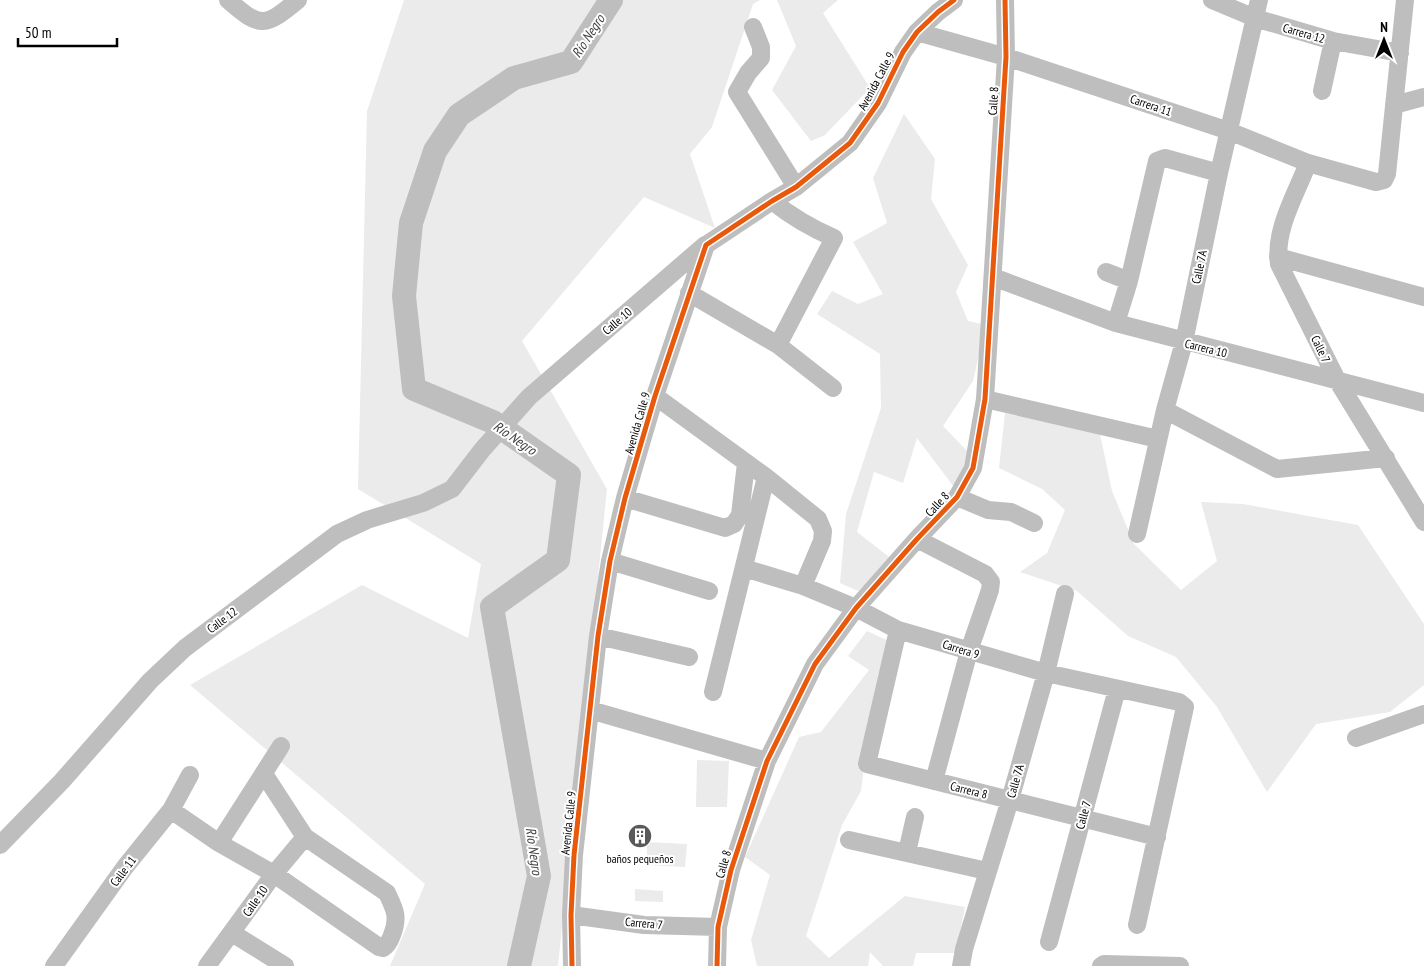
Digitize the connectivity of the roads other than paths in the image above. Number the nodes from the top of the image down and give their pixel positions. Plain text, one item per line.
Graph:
1 (228, 0) edge
2 (298, 0) edge
3 (954, 0) edge
4 (1005, 0) edge
5 (1212, 0) edge
6 (1259, 0) edge
7 (1405, 0) edge
8 (1255, 18) junction
9 (754, 27) dead end
10 (917, 32) junction
11 (1333, 41) junction
12 (1400, 53) junction
13 (1006, 56) junction
14 (1322, 91) dead end
15 (1424, 98) edge
16 (1394, 104) junction
17 (1229, 131) junction
18 (1308, 163) junction
19 (1219, 173) junction
20 (796, 187) junction
21 (772, 201) junction
22 (706, 245) junction
23 (1278, 257) junction
24 (1106, 272) dead end
25 (993, 277) junction
26 (1129, 281) junction
27 (689, 293) junction
28 (1424, 297) edge
29 (1116, 323) junction
30 (1184, 342) junction
31 (778, 345) junction
32 (1336, 380) junction
33 (833, 388) dead end
34 (655, 396) junction
35 (985, 399) junction
36 (1424, 403) edge
37 (1165, 410) junction
38 (1158, 440) junction
39 (482, 450) joint
40 (1386, 458) junction
41 (746, 462) junction
42 (766, 477) junction
43 (958, 497) junction
44 (625, 498) junction
45 (1034, 522) dead end
46 (1424, 522) edge
47 (1136, 534) dead end
48 (917, 539) junction
49 (610, 561) junction
50 (744, 568) junction
51 (803, 586) junction
52 (709, 591) dead end
53 (1065, 594) dead end
54 (856, 608) junction
55 (898, 630) junction
56 (598, 636) junction
57 (969, 651) junction
58 (689, 658) dead end
59 (1046, 673) junction
60 (1117, 689) junction
61 (713, 692) dead end
62 (590, 710) junction
63 (1424, 714) edge
64 (1356, 738) dead end
65 (282, 746) dead end
66 (767, 761) junction
67 (264, 774) junction
68 (190, 775) dead end
69 (934, 781) junction
70 (1010, 800) junction
71 (171, 810) junction
72 (915, 817) dead end
73 (1082, 818) junction
74 (305, 837) junction
75 (1157, 837) junction
76 (849, 840) dead end
77 (219, 843) junction
78 (0, 845) edge
79 (907, 852) junction
80 (987, 870) junction
81 (274, 874) junction
82 (571, 915) junction
83 (1136, 925) dead end
84 (718, 927) junction
85 (232, 933) junction
86 (1050, 942) dead end
87 (1098, 965) edge
88 (54, 966) edge
89 (207, 966) edge
90 (285, 966) edge
91 (572, 966) edge
92 (717, 966) edge
93 (961, 966) edge
94 (1180, 966) edge

1 - 2 street
3 - 10 street, Avenida Calle 9
4 - 13 street, Calle 8
5 - 8 street, Carrera 12
6 - 8 street, Calle 7A
7 - 12 street
8 - 11 street, Carrera 12
8 - 17 street, Calle 7A
9 - 20 street
10 - 13 street, Carrera 11
10 - 20 street, Avenida Calle 9
11 - 12 street, Carrera 12
11 - 14 street
12 - 16 street
13 - 17 street, Carrera 11
13 - 25 street, Calle 8
15 - 16 street
16 - 18 street, Carrera 11
17 - 18 street, Carrera 11
17 - 19 street, Calle 7A
18 - 23 street, Calle 7
19 - 26 street
19 - 30 street, Calle 7A
20 - 21 street, Avenida Calle 9
21 - 22 street, Avenida Calle 9
21 - 31 street
22 - 27 street, Avenida Calle 9
22 - 39 street, Calle 10
23 - 28 street
23 - 32 street, Calle 7
24 - 26 street
25 - 29 street, Carrera 10
25 - 35 street, Calle 8
26 - 29 street
27 - 31 street
27 - 34 street, Avenida Calle 9
29 - 30 street, Carrera 10
30 - 32 street, Carrera 10
30 - 37 street, Calle 7A
31 - 33 street
32 - 36 street, Carrera 10
32 - 40 street, Calle 7
34 - 41 street
34 - 44 street, Avenida Calle 9
35 - 38 street
35 - 43 street, Calle 8
37 - 38 street, Calle 7A
37 - 40 street
38 - 47 street, Calle 7A
39 - 78 street, Calle 12
40 - 46 street, Calle 7
41 - 42 street
41 - 44 street
42 - 50 street
42 - 51 street
43 - 45 street
43 - 48 street, Calle 8
44 - 49 street, Avenida Calle 9
48 - 54 street, Calle 8
48 - 57 street
49 - 52 street
49 - 56 street, Avenida Calle 9
50 - 51 street, Carrera 9
50 - 61 street
51 - 54 street, Carrera 9
53 - 59 street, Calle 7A
54 - 55 street, Carrera 9
54 - 66 street, Calle 8
55 - 57 street, Carrera 9
55 - 69 street, Carrera 8
56 - 58 street
56 - 62 street, Avenida Calle 9
57 - 59 street, Carrera 9
57 - 69 street
59 - 60 street, Carrera 9
59 - 70 street, Calle 7A
60 - 73 street, Calle 7
60 - 75 street, Carrera 9
62 - 66 street
62 - 82 street, Avenida Calle 9
63 - 64 street
65 - 67 street
66 - 84 street, Calle 8
67 - 74 street
67 - 77 street
68 - 71 street, Calle 11
69 - 70 street, Carrera 8
70 - 73 street, Carrera 8
70 - 80 street, Calle 7A
71 - 77 street
71 - 88 street, Calle 11
72 - 79 street
73 - 75 street, Carrera 8
73 - 86 street, Calle 7
74 - 81 street, Calle 10
74 - 81 street
75 - 83 street
76 - 79 street
77 - 81 street
79 - 80 street
80 - 93 street, Calle 7A
81 - 85 street, Calle 10
82 - 84 street, Carrera 7
82 - 91 street, Avenida Calle 9
84 - 92 street, Calle 8
85 - 89 street, Calle 10
85 - 90 street
87 - 94 street

